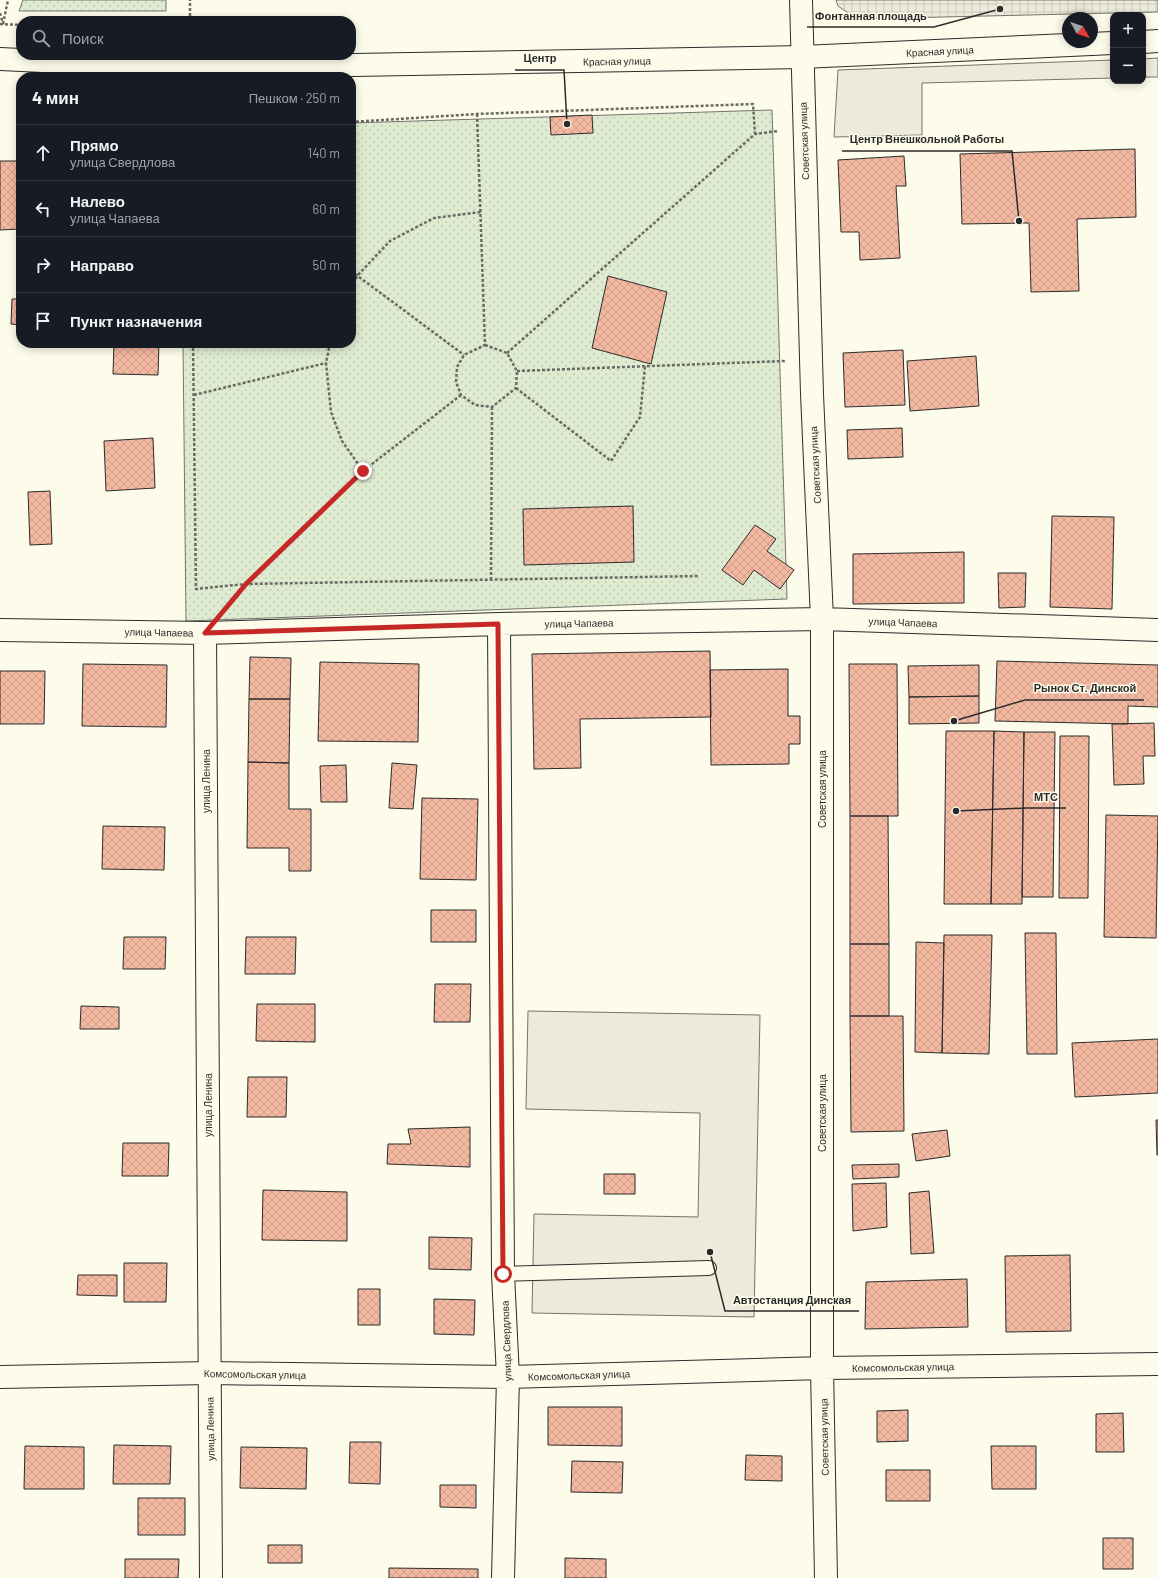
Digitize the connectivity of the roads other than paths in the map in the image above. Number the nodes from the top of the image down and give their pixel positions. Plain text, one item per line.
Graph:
1 (801, 0) edge
2 (1158, 41) edge
3 (1146, 42) edge
4 (1110, 44) edge
5 (802, 58) junction
6 (0, 59) edge
7 (16, 60) edge
8 (21, 60) edge
9 (822, 619) junction
10 (498, 624) junction
11 (0, 630) edge
12 (1158, 630) edge
13 (205, 633) junction
14 (709, 1268) dead end
15 (503, 1274) junction
16 (1158, 1364) edge
17 (822, 1368) junction
18 (209, 1373) junction
19 (0, 1377) edge
20 (508, 1377) junction
21 (211, 1578) edge
22 (504, 1578) edge
23 (826, 1578) edge

1 - 5 street, Советская улица
2 - 3 street
4 - 5 street, Красная улица
5 - 8 street, Красная улица
5 - 9 street, Советская улица
6 - 7 street, Красная улица
9 - 10 street, улица Чапаева
9 - 12 street, улица Чапаева
9 - 17 street, Советская улица
10 - 13 street, улица Чапаева
10 - 15 street, улица Свердлова
11 - 13 street, улица Чапаева
13 - 18 street, улица Ленина
14 - 15 lane
15 - 20 street, улица Свердлова
16 - 17 street, Комсомольская улица
17 - 20 street, Комсомольская улица
17 - 23 street, Советская улица
18 - 19 street, Комсомольская улица
18 - 20 street, Комсомольская улица
18 - 21 street, улица Ленина
20 - 22 street, улица Свердлова

